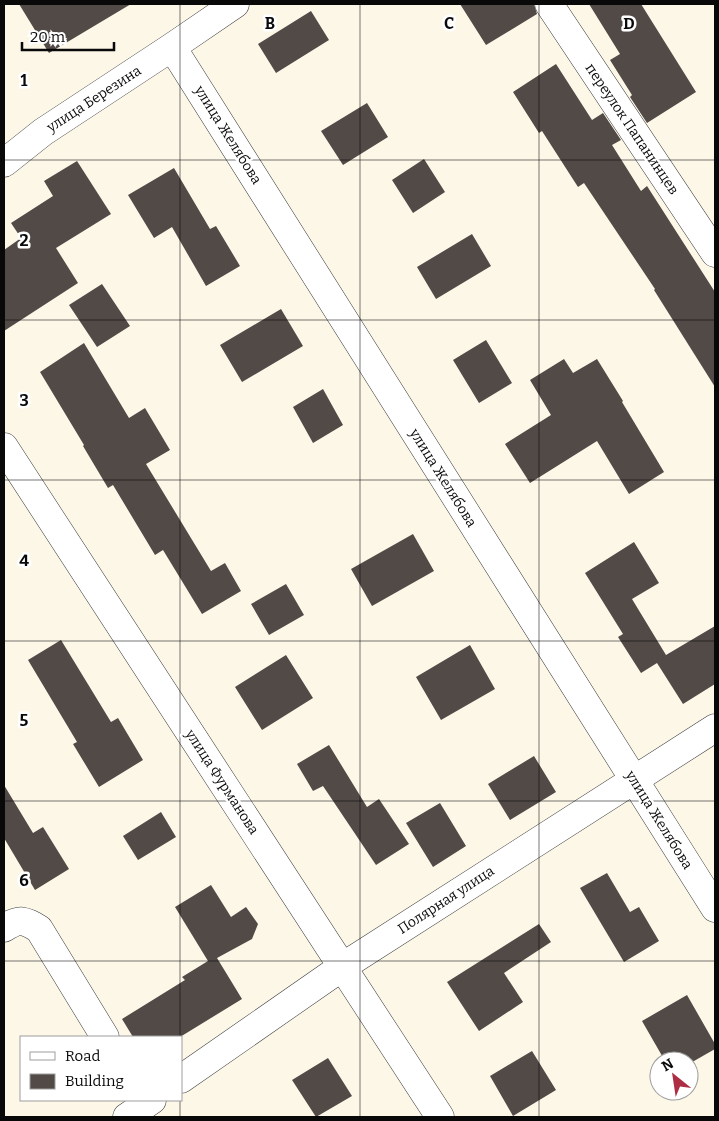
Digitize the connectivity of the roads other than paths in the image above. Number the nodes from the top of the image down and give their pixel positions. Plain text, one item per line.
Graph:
1 (236, 4) edge
2 (549, 4) edge
3 (172, 47) junction
4 (4, 163) edge
5 (715, 253) edge
6 (4, 447) edge
7 (715, 728) edge
8 (634, 780) junction
9 (715, 908) edge
10 (4, 928) edge
11 (342, 967) junction
12 (103, 1036) edge
13 (182, 1078) edge
14 (440, 1117) edge

1 - 3 street, улица Березина
2 - 5 street, переулок Папанинцев
3 - 4 street, улица Березина
3 - 8 street, улица Желябова
6 - 11 street, улица Фурманова
7 - 8 street, Полярная улица
8 - 9 street, улица Желябова
8 - 11 street, Полярная улица
10 - 12 street
11 - 13 street, Полярная улица
11 - 14 street, улица Фурманова

